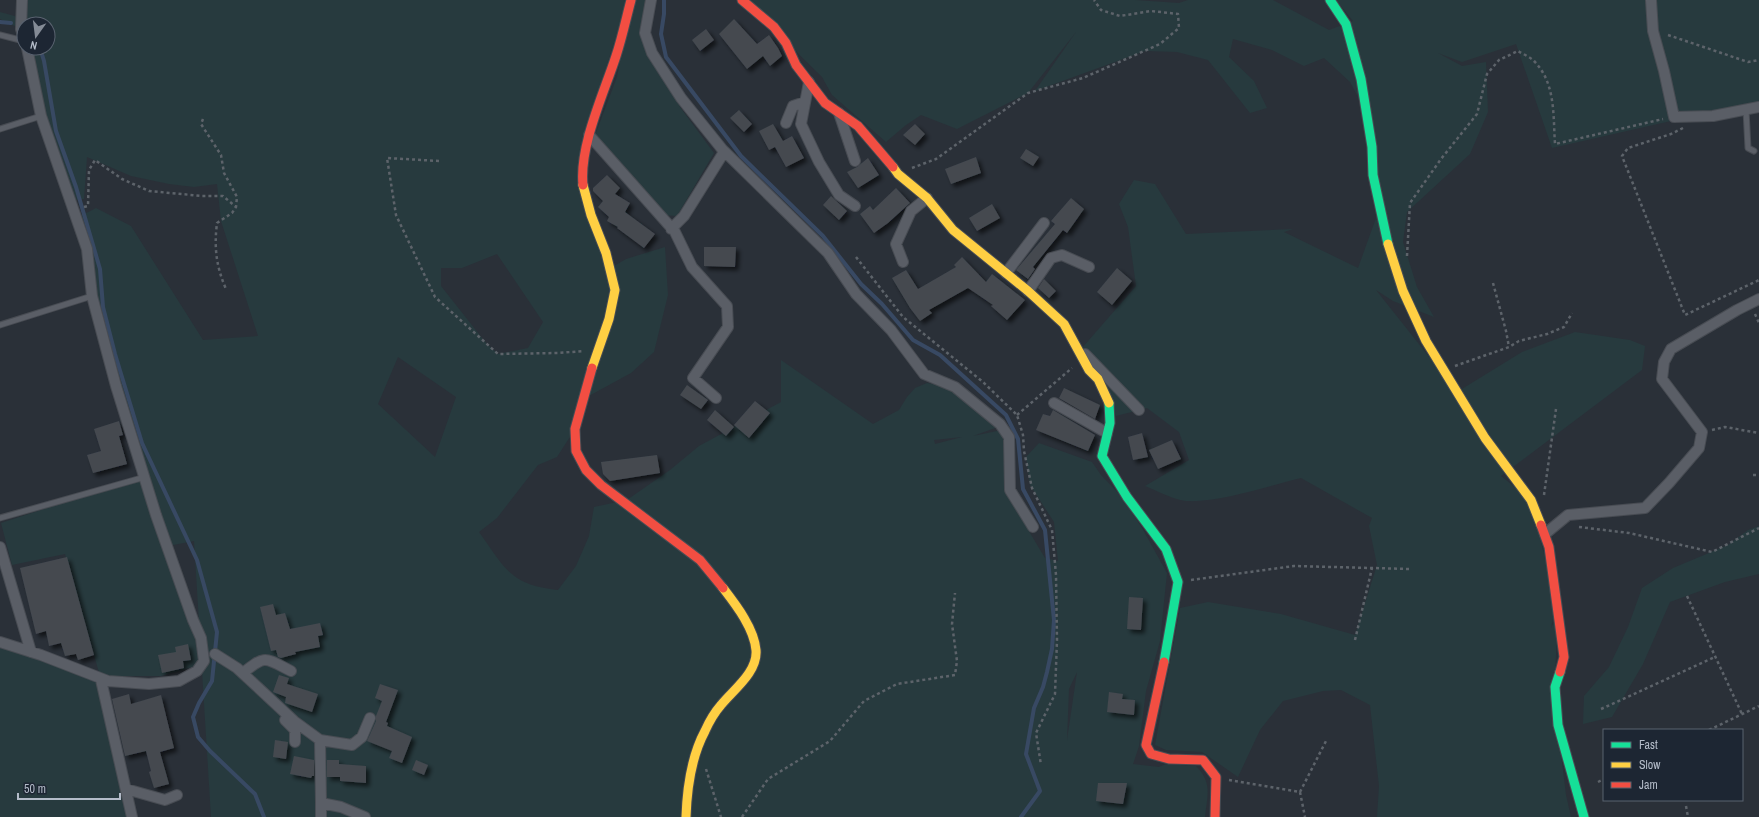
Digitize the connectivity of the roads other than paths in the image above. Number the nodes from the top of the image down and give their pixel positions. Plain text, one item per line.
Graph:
1 (22, 0) edge
2 (631, 0) edge
3 (651, 0) edge
4 (742, 0) edge
5 (1330, 0) edge
6 (1651, 0) edge
7 (21, 16) edge
8 (0, 35) edge
9 (16, 38) edge
10 (29, 56) edge
11 (810, 82) junction
12 (805, 102) junction
13 (1759, 107) edge
14 (1746, 110) junction
15 (839, 113) junction
16 (41, 116) junction
17 (786, 123) dead end
18 (0, 129) edge
19 (589, 135) junction
20 (724, 152) junction
21 (1754, 152) dead end
22 (855, 161) dead end
23 (927, 198) junction
24 (855, 206) dead end
25 (1044, 223) dead end
26 (671, 229) junction
27 (903, 262) dead end
28 (1089, 267) dead end
29 (1006, 273) junction
30 (1028, 291) junction
31 (92, 296) junction
32 (1759, 299) edge
33 (0, 325) edge
34 (1077, 346) junction
35 (716, 398) dead end
36 (1054, 402) dead end
37 (1139, 410) dead end
38 (1107, 433) junction
39 (146, 477) junction
40 (0, 518) edge
41 (1033, 527) dead end
42 (1545, 534) junction
43 (0, 548) edge
44 (0, 642) edge
45 (31, 652) junction
46 (215, 654) dead end
47 (291, 671) dead end
48 (243, 673) junction
49 (101, 680) junction
50 (269, 697) junction
51 (370, 718) dead end
52 (320, 740) junction
53 (295, 742) dead end
54 (126, 789) junction
55 (177, 795) dead end
56 (321, 803) junction
57 (132, 817) edge
58 (321, 817) edge
59 (365, 817) edge
60 (686, 817) edge
61 (1215, 817) edge
62 (1584, 817) edge

1 - 7 street
2 - 19 street
3 - 20 street
4 - 11 street
5 - 42 street
6 - 14 street
8 - 9 lane
10 - 16 street
11 - 12 street
11 - 15 street
12 - 17 street
12 - 24 street
13 - 14 street
14 - 21 lane
15 - 22 street
15 - 23 street
16 - 18 lane
16 - 31 street
19 - 26 street
19 - 60 street
20 - 26 street
20 - 41 street
23 - 27 street
23 - 29 street
25 - 29 street
26 - 35 street
28 - 30 street
29 - 30 street
30 - 34 street
31 - 33 lane
31 - 39 street
32 - 42 street
34 - 37 street
34 - 38 street
36 - 38 street
38 - 61 street
39 - 40 lane
39 - 49 street
42 - 62 street
43 - 45 street
44 - 45 street
45 - 49 street
46 - 48 street
47 - 48 street
48 - 50 street
49 - 54 street
50 - 52 street
50 - 53 street
51 - 52 street
52 - 56 street
54 - 55 street
54 - 57 street
56 - 58 street
56 - 59 street

